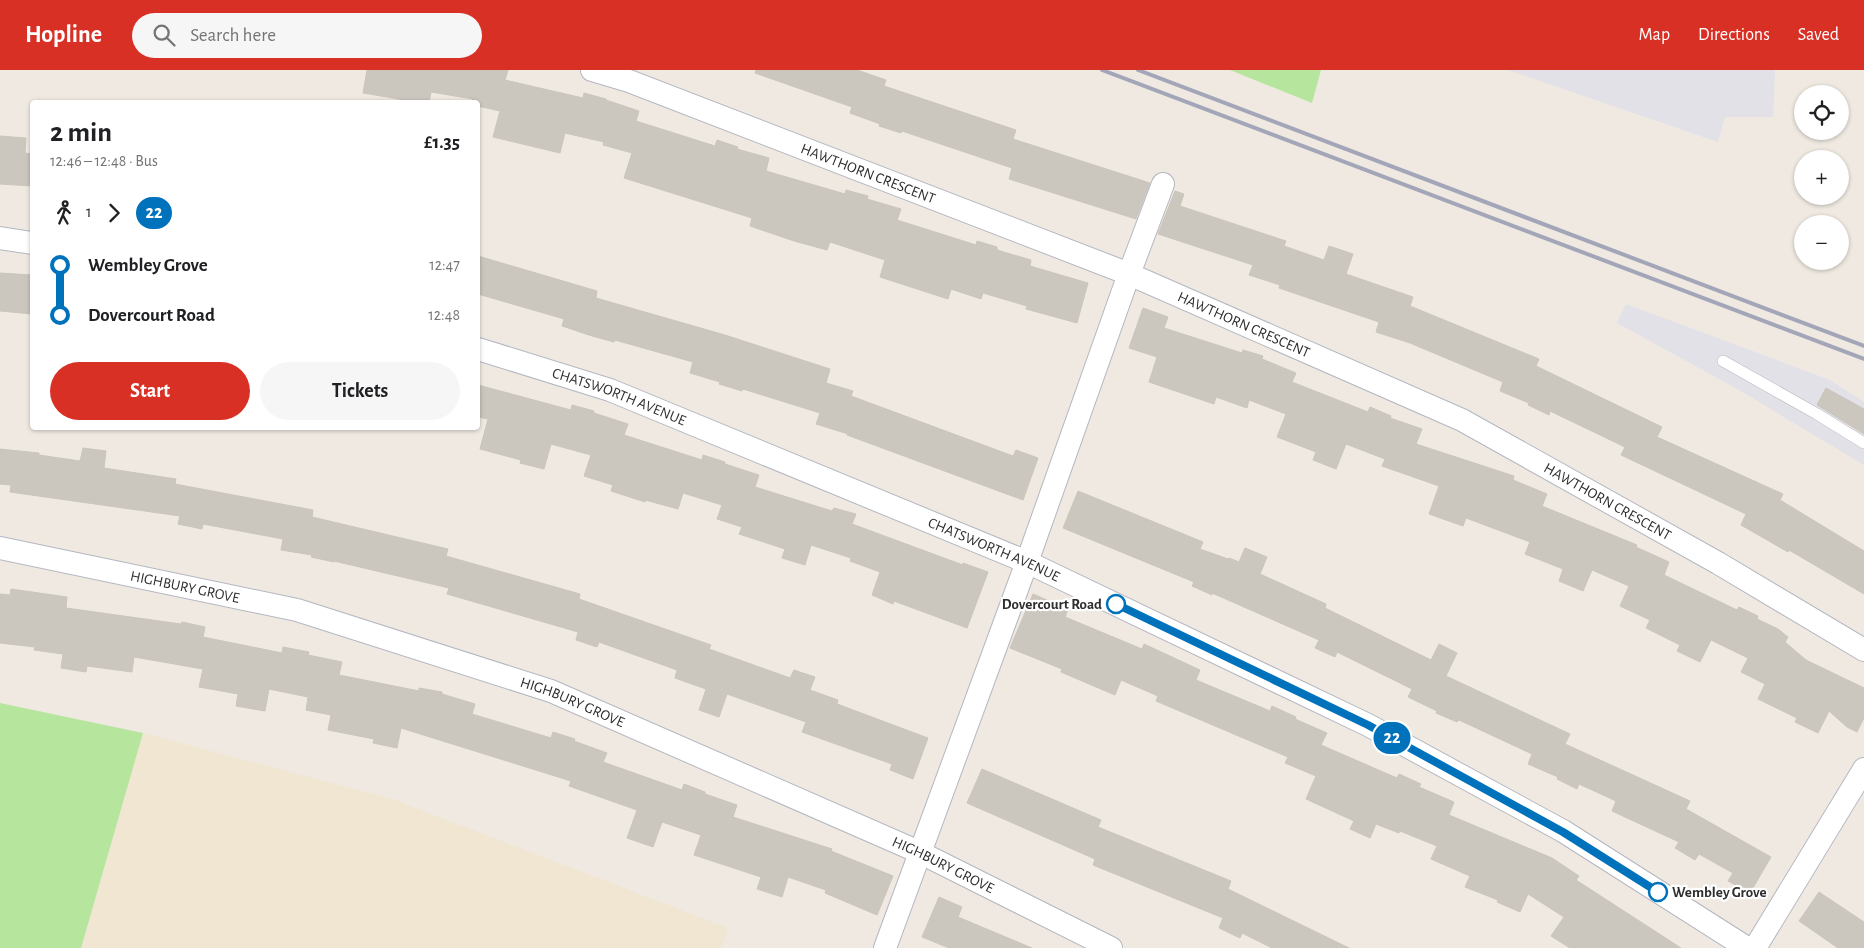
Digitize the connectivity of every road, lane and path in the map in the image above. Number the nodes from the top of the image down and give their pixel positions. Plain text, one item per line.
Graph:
1 (592, 70) edge
2 (1163, 184) dead end
3 (0, 238) edge
4 (30, 244) edge
5 (1129, 274) junction
6 (480, 350) edge
7 (1723, 361) dead end
8 (1864, 443) edge
9 (0, 548) edge
10 (1027, 562) junction
11 (1864, 650) edge
12 (1864, 769) edge
13 (919, 852) junction
14 (885, 948) edge
15 (1111, 948) edge
16 (1747, 948) edge
17 (1755, 948) edge

1 - 5 street, HAWTHORN CRESCENT
2 - 5 street
3 - 4 street
5 - 10 street
5 - 11 street, HAWTHORN CRESCENT
6 - 10 street, CHATSWORTH AVENUE
7 - 8 lane
9 - 13 street, HIGHBURY GROVE
10 - 13 street
10 - 16 street, CHATSWORTH AVENUE
12 - 17 street
13 - 14 street
13 - 15 street, HIGHBURY GROVE

